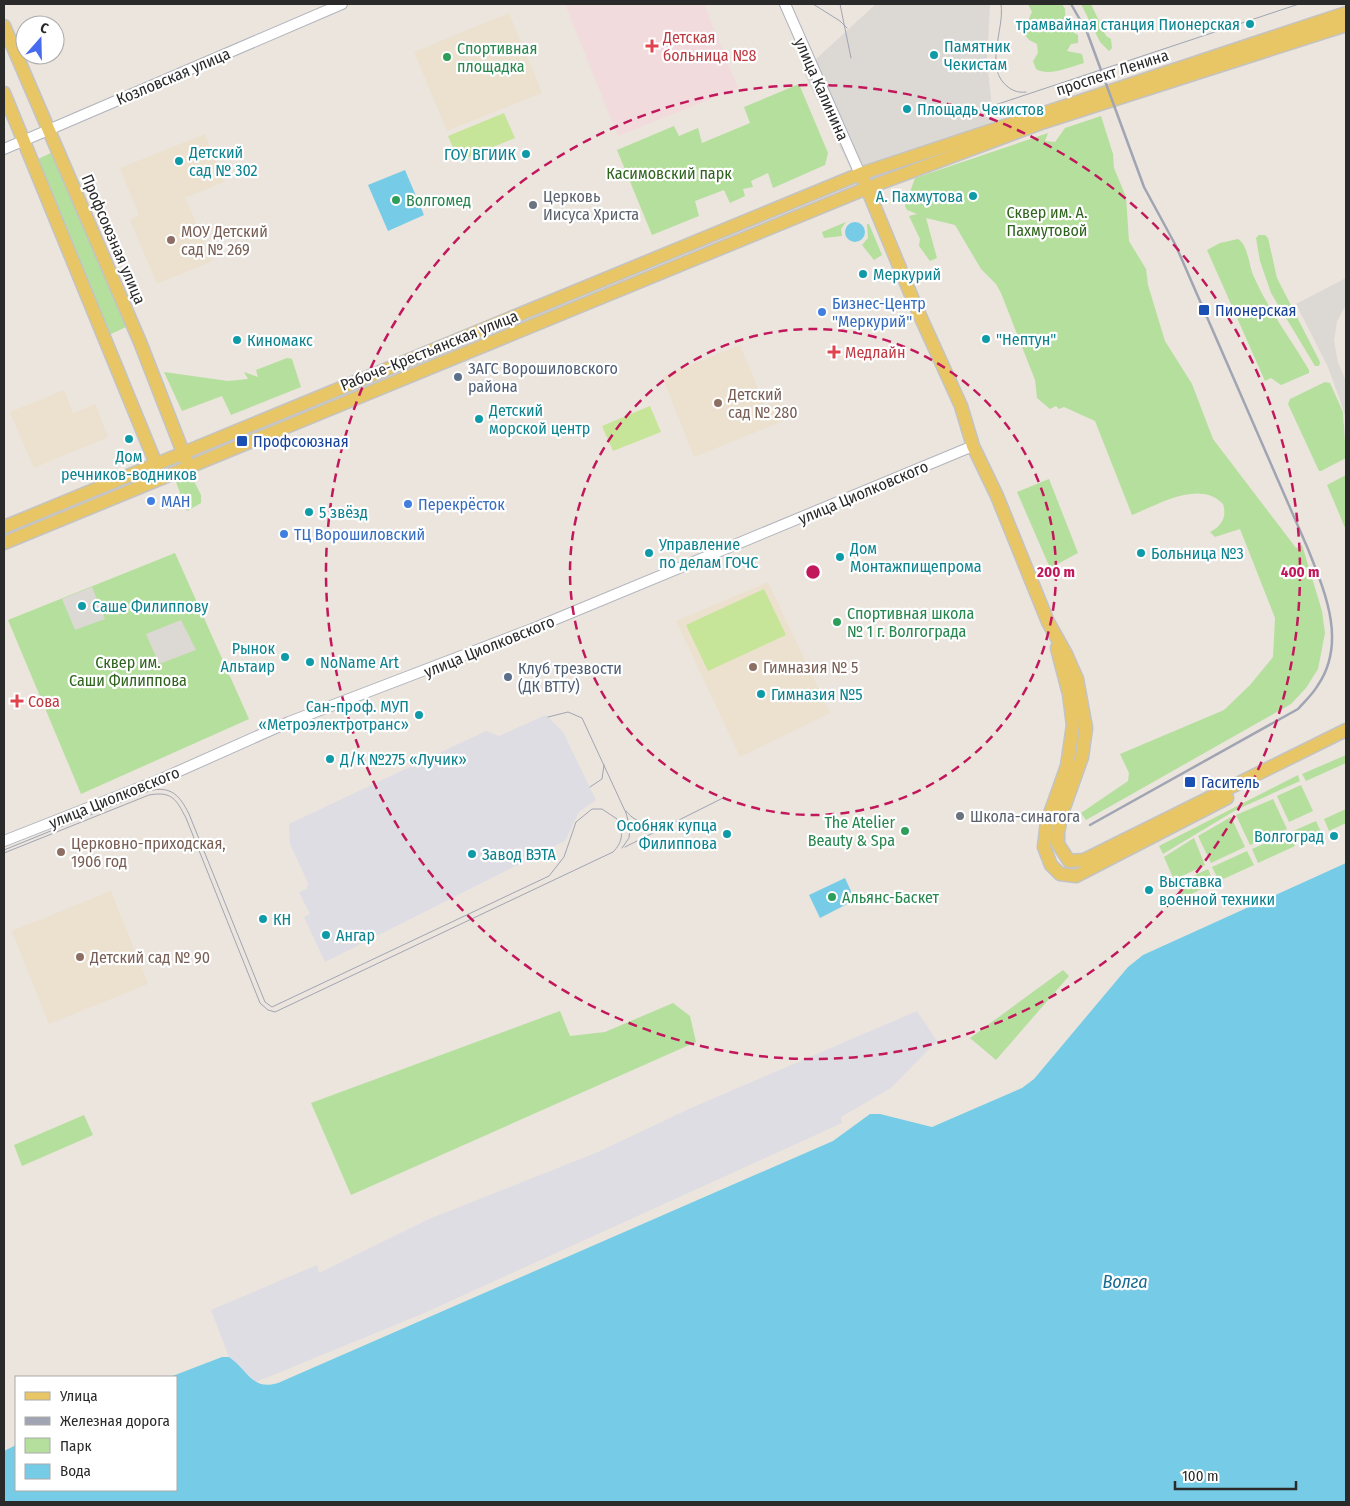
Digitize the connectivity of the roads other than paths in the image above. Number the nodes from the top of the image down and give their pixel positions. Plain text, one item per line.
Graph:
1 (342, 4) edge
2 (785, 4) edge
3 (1346, 13) edge
4 (1346, 25) edge
5 (4, 26) edge
6 (4, 93) edge
7 (1043, 117) junction
8 (50, 129) junction
9 (23, 141) junction
10 (4, 149) edge
11 (860, 174) junction
12 (867, 188) junction
13 (973, 446) junction
14 (183, 453) junction
15 (156, 464) junction
16 (189, 466) junction
17 (4, 527) edge
18 (4, 543) edge
19 (1053, 631) junction
20 (1346, 730) edge
21 (1346, 740) edge
22 (4, 841) edge

1 - 8 street, Козловская улица
2 - 11 street, улица Калинина
3 - 7 main road, проспект Ленина
4 - 7 main road, проспект Ленина
5 - 8 main road, Профсоюзная улица
6 - 9 main road
7 - 11 main road, проспект Ленина
7 - 12 main road, проспект Ленина
8 - 9 street, Козловская улица
8 - 14 main road, Профсоюзная улица
9 - 10 street, Козловская улица
9 - 15 main road
11 - 12 main road
11 - 14 main road, Рабоче-Крестьянская улица
12 - 13 main road
12 - 16 main road, Рабоче-Крестьянская улица
13 - 19 main road
13 - 22 street, улица Циолковского
14 - 15 main road, Рабоче-Крестьянская улица
14 - 16 main road, Профсоюзная улица
15 - 17 main road, Рабоче-Крестьянская улица
16 - 18 main road, Рабоче-Крестьянская улица
19 - 20 main road
19 - 21 main road

